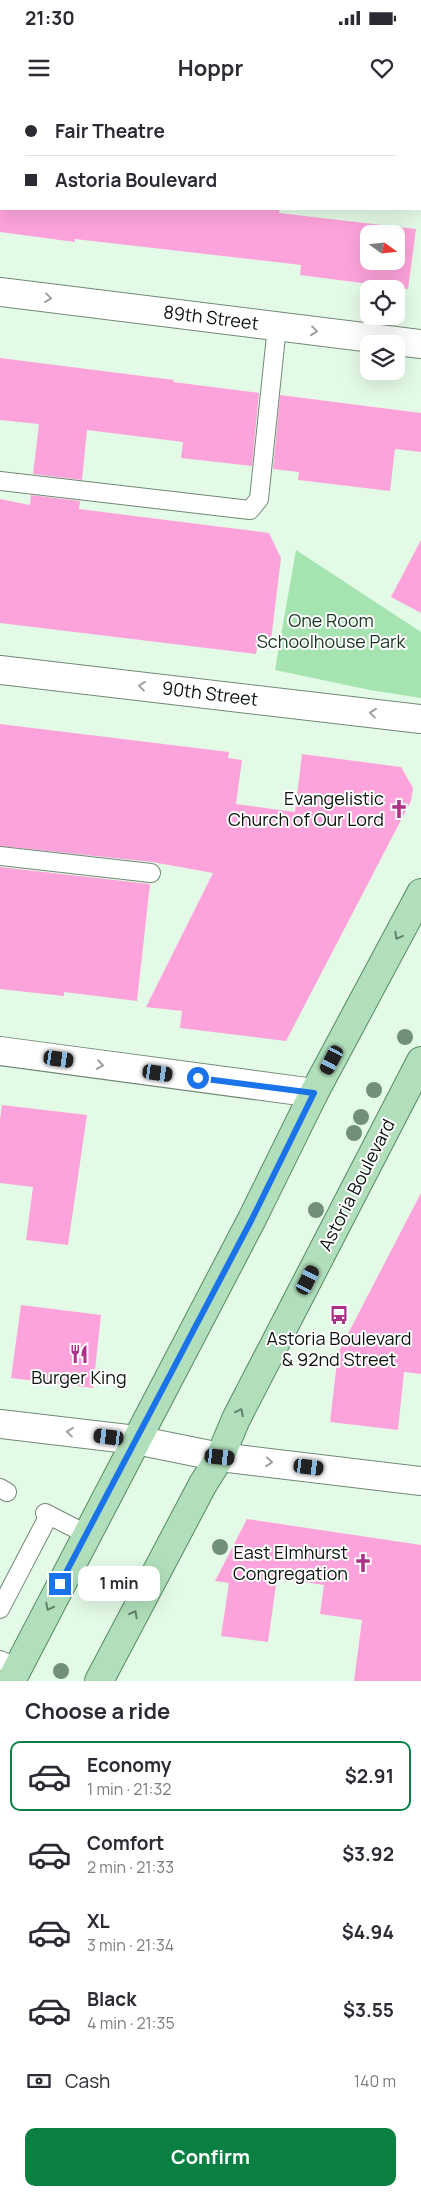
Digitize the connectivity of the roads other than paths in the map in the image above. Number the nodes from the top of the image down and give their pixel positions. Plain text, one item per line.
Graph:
1 (0, 292) edge
2 (277, 326) junction
3 (421, 344) edge
4 (0, 481) edge
5 (0, 670) edge
6 (421, 719) edge
7 (0, 856) edge
8 (151, 873) dead end
9 (421, 893) edge
10 (0, 1051) edge
11 (421, 1061) edge
12 (414, 1090) edge
13 (314, 1093) junction
14 (0, 1424) edge
15 (136, 1440) junction
16 (220, 1457) junction
17 (421, 1481) edge
18 (86, 1534) junction
19 (0, 1608) edge
20 (9, 1670) edge
21 (99, 1681) edge

1 -> 2 street, 89th Street
2 -> 3 street, 89th Street
2 - 4 lane
6 -> 5 street, 90th Street
7 - 8 lane
9 -> 13 main road
10 -> 13 street
11 - 12 main road, Astoria Boulevard
16 -> 12 main road, Astoria Boulevard
13 - 15 main road
15 -> 14 street
15 - 16 street
15 - 18 main road
16 -> 17 street
21 -> 16 main road, Astoria Boulevard
18 - 19 lane
18 -> 20 main road

